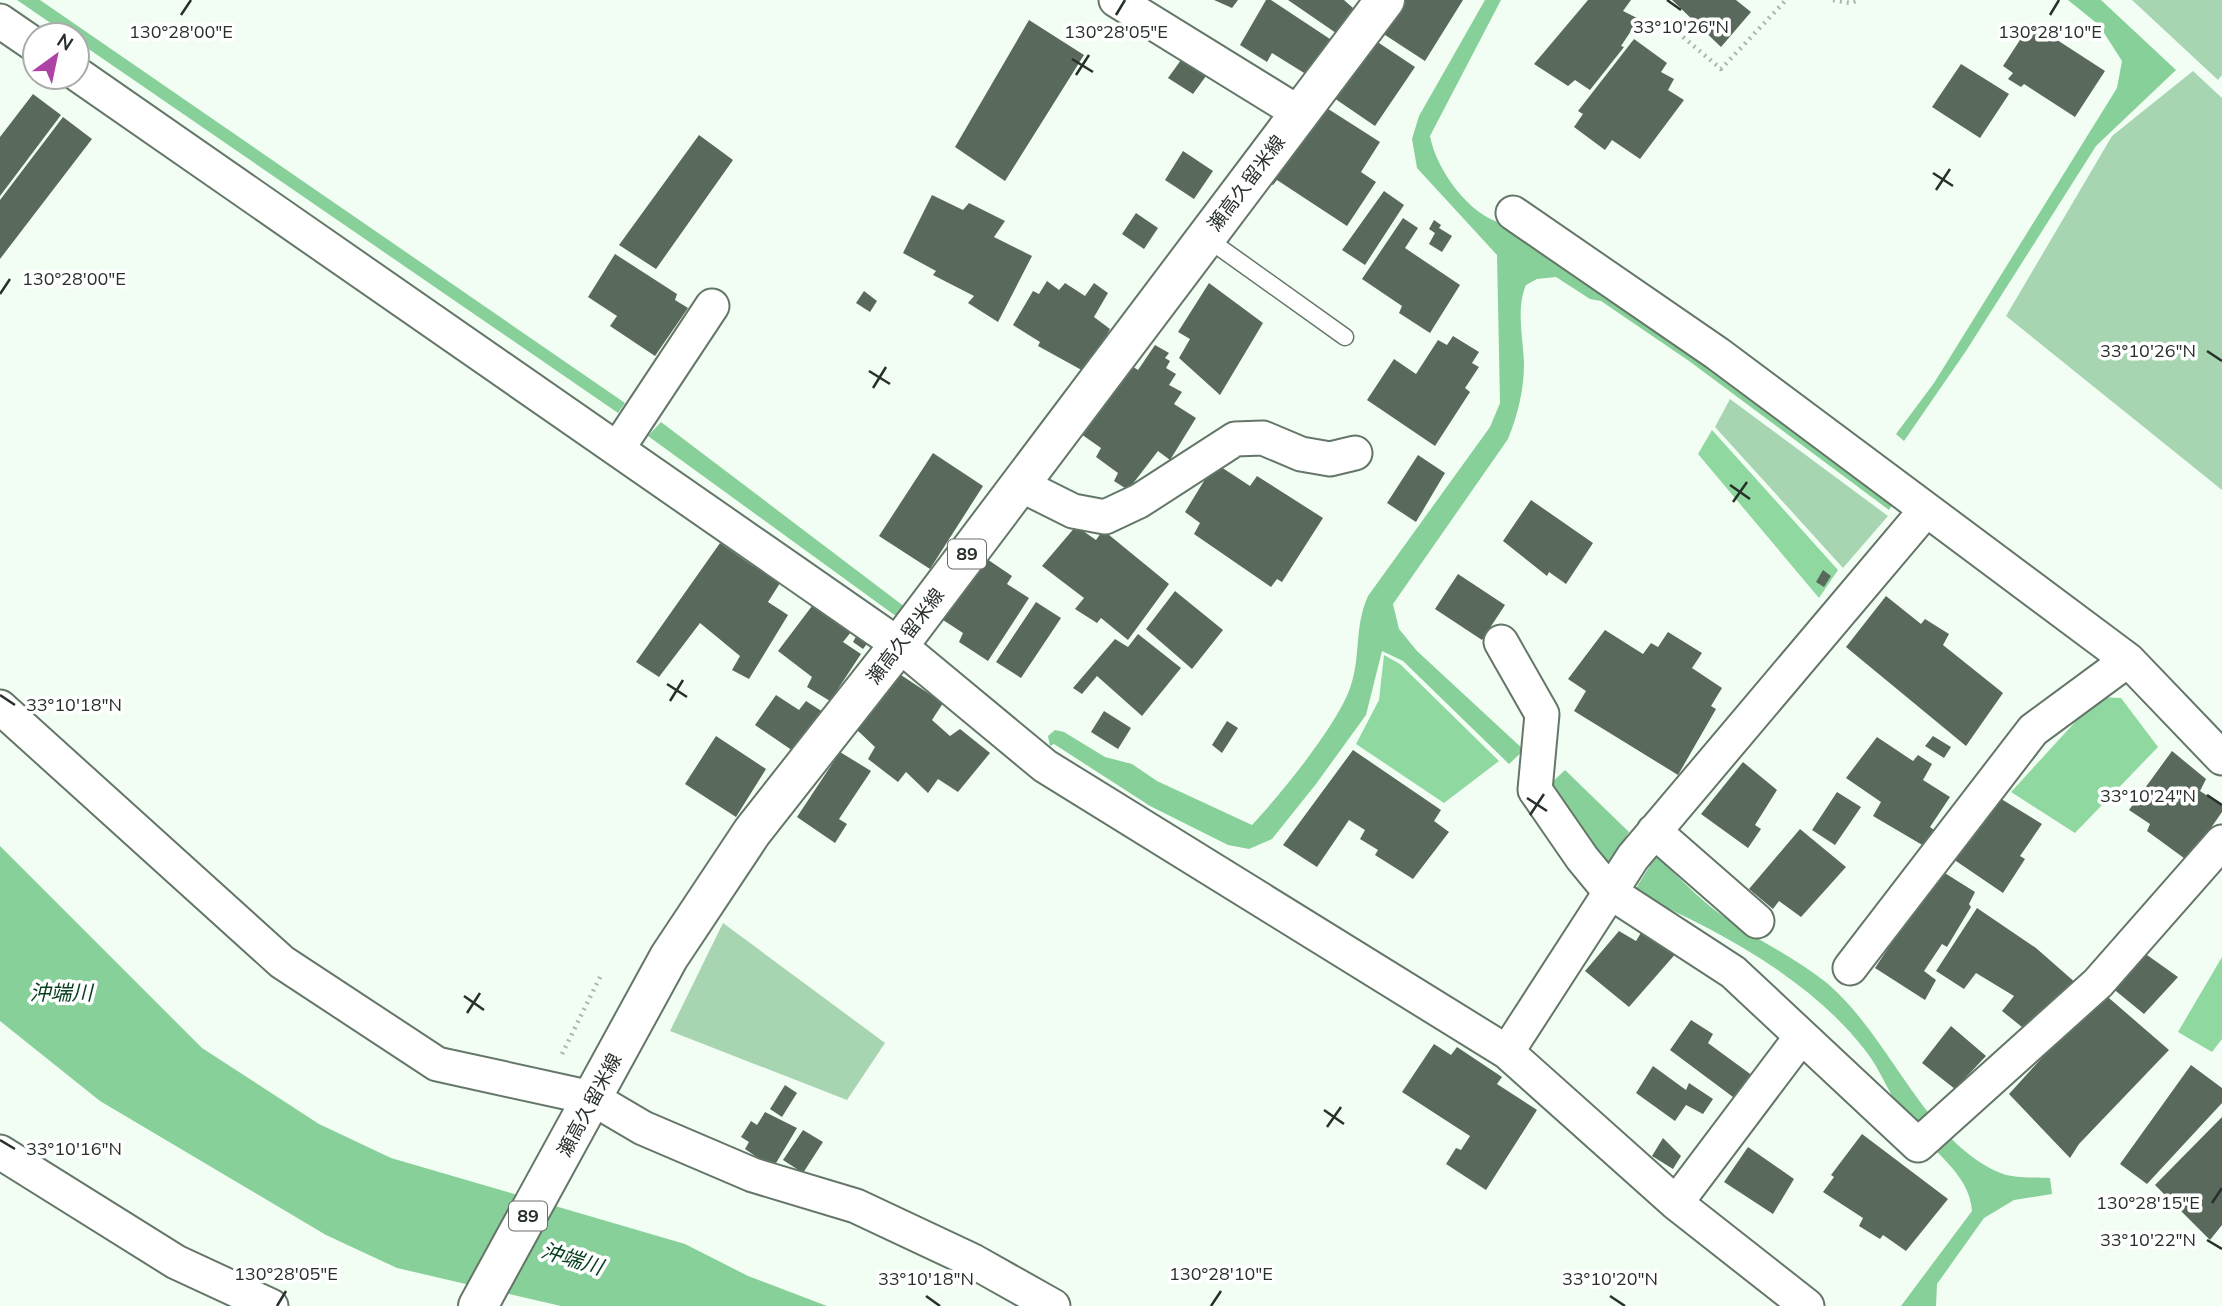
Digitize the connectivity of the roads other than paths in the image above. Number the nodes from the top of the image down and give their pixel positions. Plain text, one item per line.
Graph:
1 (1116, 0) edge
2 (1385, 0) edge
3 (0, 21) edge
4 (21, 35) edge
5 (91, 84) edge
6 (1299, 113) junction
7 (1513, 213) dead end
8 (1205, 237) junction
9 (712, 306) dead end
10 (1345, 337) dead end
11 (618, 448) junction
12 (1355, 453) dead end
13 (1019, 484) junction
14 (1926, 510) junction
15 (1501, 642) dead end
16 (899, 645) junction
17 (2128, 660) junction
18 (0, 707) edge
19 (2222, 758) edge
20 (1654, 831) junction
21 (2222, 842) edge
22 (1610, 892) junction
23 (1757, 921) dead end
24 (1850, 968) dead end
25 (1801, 1037) junction
26 (1507, 1052) junction
27 (585, 1112) junction
28 (0, 1152) edge
29 (1676, 1203) junction
30 (271, 1306) edge
31 (478, 1306) edge
32 (1053, 1306) edge
33 (1807, 1306) edge

1 - 6 street
2 - 6 main road, 瀬高久留米線 / 89
3 - 4 street
5 - 11 street
6 - 8 main road, 瀬高久留米線 / 89
7 - 14 street
8 - 10 lane
8 - 13 main road, 瀬高久留米線 / 89
9 - 11 street
11 - 16 street
12 - 13 street
13 - 16 main road, 瀬高久留米線 / 89
14 - 17 street
14 - 20 street
15 - 22 street
16 - 26 street
16 - 27 main road, 瀬高久留米線 / 89
17 - 19 street
17 - 24 street
18 - 27 street
20 - 22 street
20 - 23 street
21 - 25 street
22 - 25 street
22 - 26 street
25 - 29 street
26 - 29 street
27 - 31 main road, 瀬高久留米線 / 89
27 - 32 street
28 - 30 street
29 - 33 street

